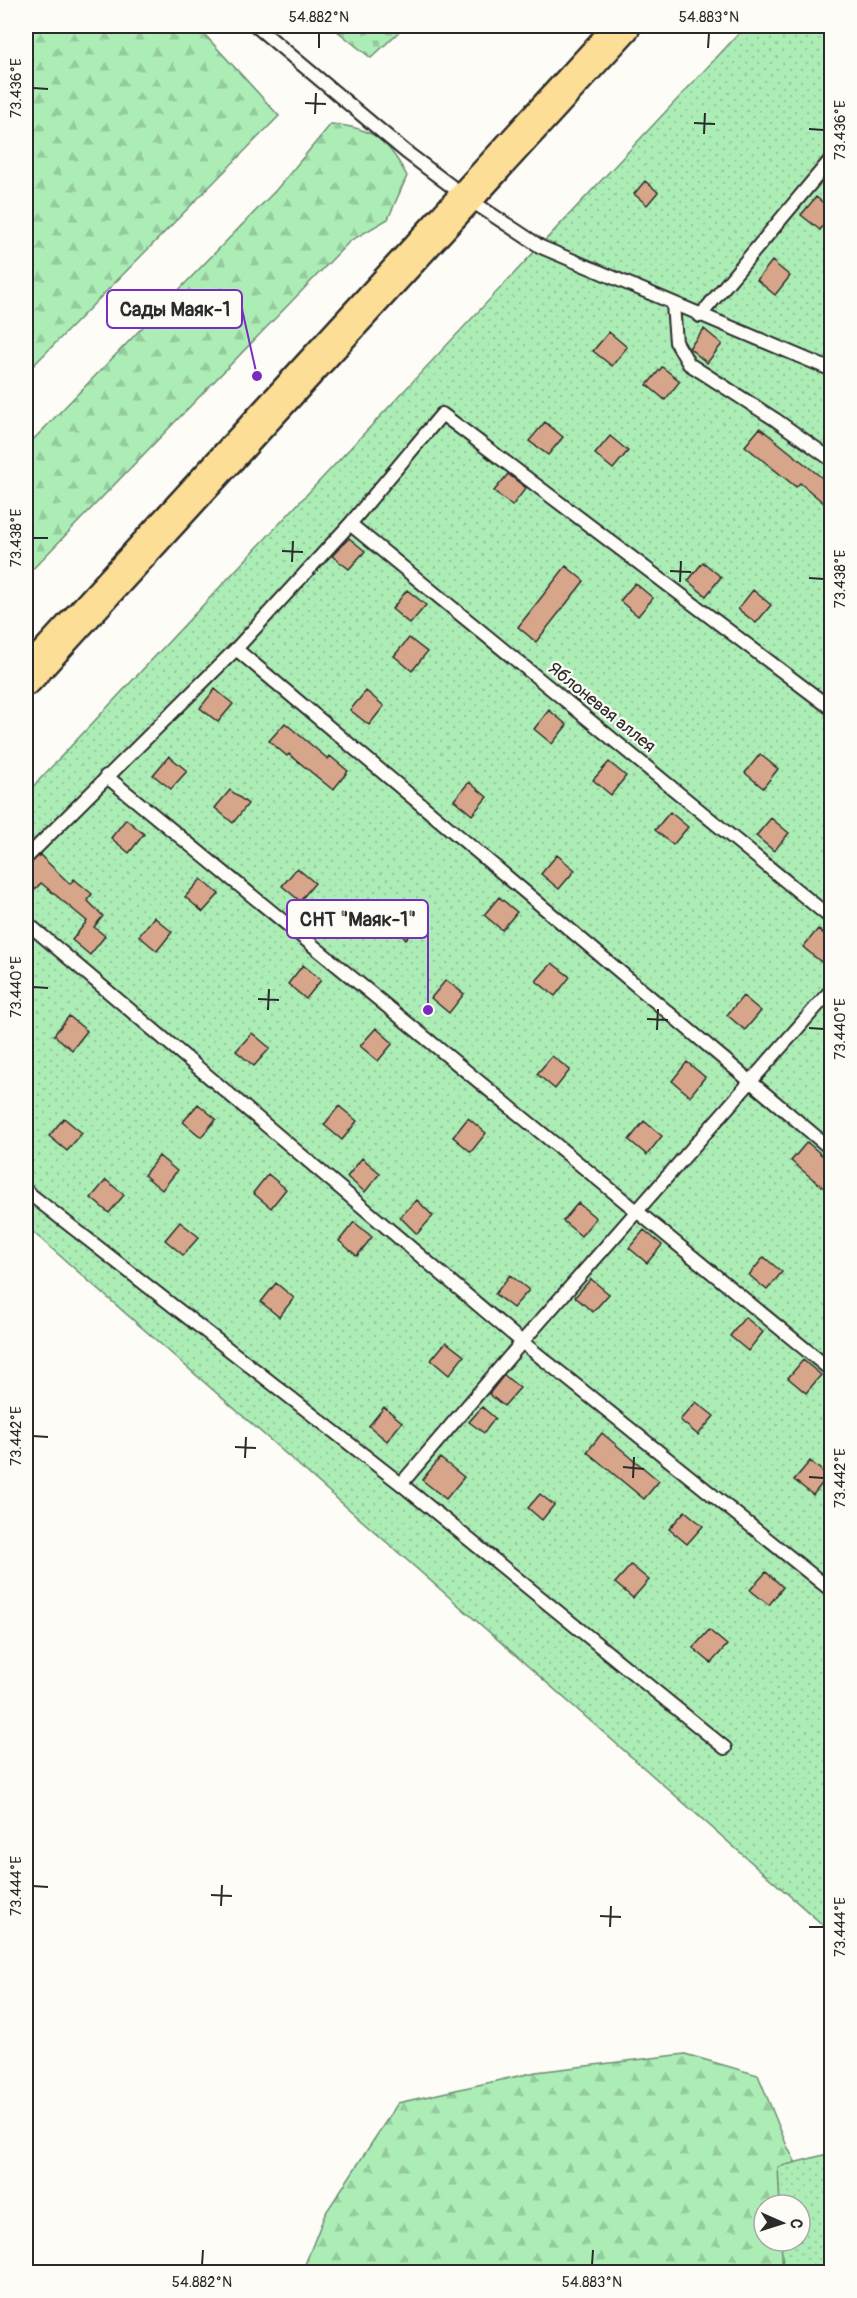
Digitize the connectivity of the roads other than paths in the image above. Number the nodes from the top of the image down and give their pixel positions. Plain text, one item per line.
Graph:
1 (256, 26) edge
2 (623, 26) edge
3 (831, 158) edge
4 (467, 198) junction
5 (673, 304) junction
6 (700, 316) junction
7 (831, 370) edge
8 (831, 460) edge
9 (350, 524) junction
10 (236, 648) junction
11 (26, 678) edge
12 (831, 709) edge
13 (106, 776) junction
14 (26, 858) edge
15 (831, 919) edge
16 (26, 922) edge
17 (831, 989) edge
18 (750, 1084) junction
19 (831, 1150) edge
20 (26, 1191) edge
21 (636, 1213) junction
22 (522, 1342) junction
23 (831, 1371) edge
24 (401, 1485) junction
25 (831, 1591) edge
26 (725, 1748) dead end

1 - 4 lane
2 - 4 highway
3 - 6 lane
4 - 5 lane
4 - 11 highway
5 - 6 lane
5 - 8 lane
6 - 7 lane
9 - 10 lane
9 - 12 lane
9 - 15 lane, Яблоневая аллея
10 - 13 lane
10 - 18 lane
13 - 14 lane
13 - 21 lane
16 - 22 lane
17 - 18 lane
18 - 19 lane
18 - 21 lane
20 - 24 lane
21 - 22 lane
21 - 23 lane
22 - 24 lane
22 - 25 lane
24 - 26 lane

